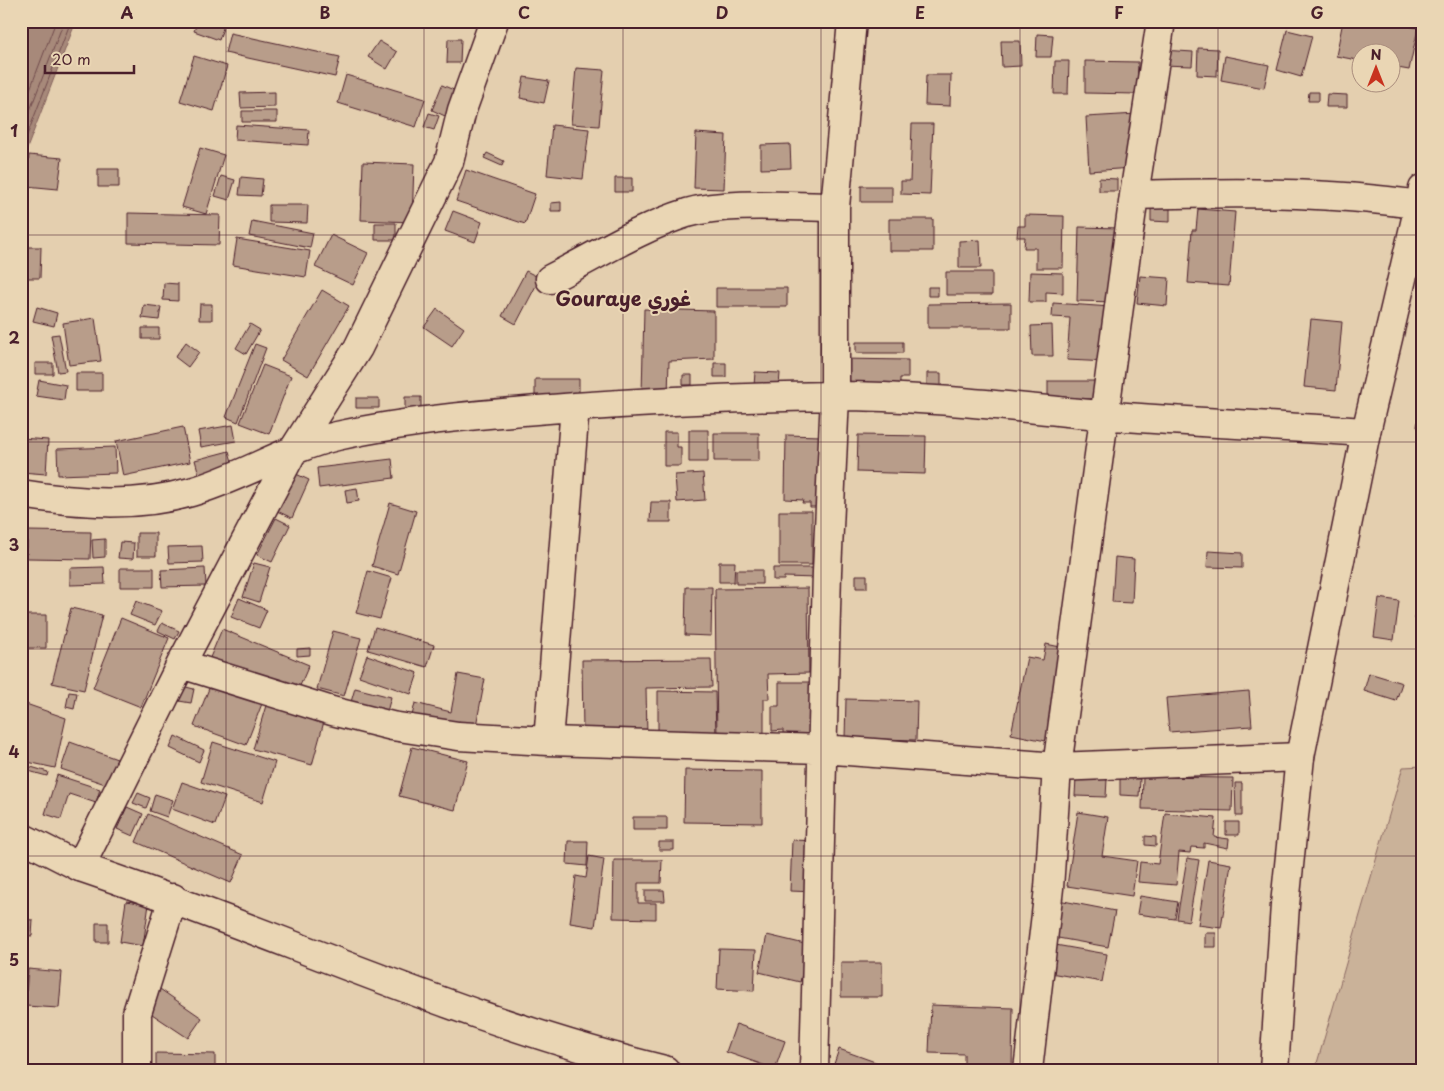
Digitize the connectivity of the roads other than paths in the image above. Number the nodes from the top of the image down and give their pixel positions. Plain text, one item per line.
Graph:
1 (494, 21) edge
2 (852, 21) edge
3 (1161, 21) edge
4 (1134, 194) junction
5 (1422, 197) edge
6 (835, 207) junction
7 (550, 279) dead end
8 (835, 396) junction
9 (575, 407) junction
10 (1104, 415) junction
11 (1366, 432) junction
12 (294, 449) junction
13 (21, 494) edge
14 (181, 664) junction
15 (548, 741) junction
16 (822, 749) junction
17 (1300, 757) junction
18 (1057, 768) junction
19 (21, 837) edge
20 (80, 867) junction
21 (173, 898) junction
22 (137, 1070) edge
23 (665, 1070) edge
24 (814, 1070) edge
25 (1028, 1070) edge
26 (1274, 1070) edge

1 - 12 street
2 - 6 street
3 - 4 street
4 - 5 street
4 - 10 street
5 - 11 street
6 - 7 street
6 - 8 street
8 - 9 street
8 - 10 street
8 - 16 street
9 - 12 street
9 - 15 street
10 - 11 street
10 - 18 street
11 - 17 street
12 - 13 street
12 - 14 street
14 - 15 street
14 - 20 street
15 - 16 street
16 - 18 street
16 - 24 street
17 - 18 street
17 - 26 street
18 - 25 street
19 - 20 street
20 - 21 street
21 - 22 street
21 - 23 street

